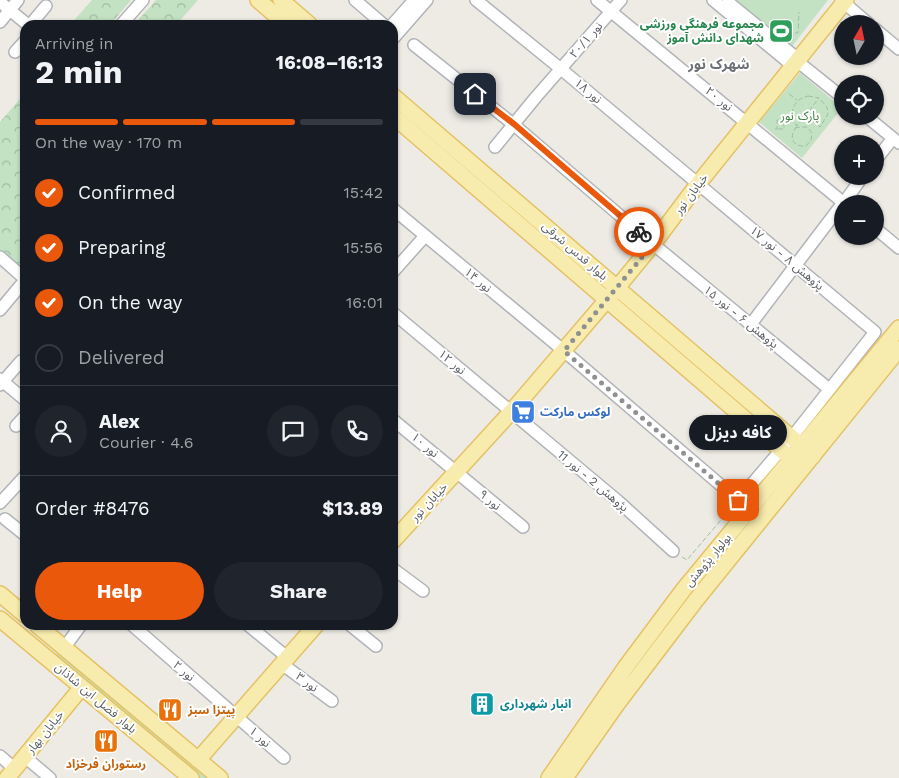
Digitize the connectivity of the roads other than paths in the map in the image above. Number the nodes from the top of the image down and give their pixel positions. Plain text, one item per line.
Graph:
1 (18, 0) edge
2 (143, 0) edge
3 (258, 0) edge
4 (281, 0) edge
5 (355, 0) edge
6 (414, 0) edge
7 (427, 0) edge
8 (476, 0) edge
9 (597, 0) edge
10 (621, 0) edge
11 (713, 0) edge
12 (844, 1) edge
13 (0, 2) edge
14 (728, 2) dead end
15 (46, 6) dead end
16 (10, 10) junction
17 (611, 12) junction
18 (859, 15) edge
19 (23, 20) edge
20 (33, 20) edge
21 (125, 20) edge
22 (281, 20) edge
23 (304, 20) edge
24 (378, 20) edge
25 (396, 20) edge
26 (0, 22) edge
27 (398, 33) edge
28 (884, 36) edge
29 (20, 46) edge
30 (414, 46) dead end
31 (899, 49) edge
32 (15, 52) dead end
33 (796, 62) junction
34 (561, 69) junction
35 (834, 92) edge
36 (398, 101) edge
37 (398, 119) edge
38 (747, 123) junction
39 (514, 124) junction
40 (877, 125) edge
41 (896, 141) edge
42 (495, 147) dead end
43 (884, 152) edge
44 (698, 184) junction
45 (834, 195) edge
46 (398, 213) edge
47 (834, 216) edge
48 (425, 236) junction
49 (884, 236) edge
50 (653, 244) junction
51 (899, 248) edge
52 (0, 257) edge
53 (398, 266) edge
54 (796, 266) junction
55 (20, 275) edge
56 (20, 285) edge
57 (612, 293) junction
58 (0, 310) edge
59 (398, 317) edge
60 (751, 324) junction
61 (899, 328) edge
62 (899, 349) edge
63 (564, 351) junction
64 (20, 360) dead end
65 (1, 381) edge
66 (829, 389) junction
67 (20, 396) edge
68 (511, 412) junction
69 (20, 422) edge
70 (398, 424) edge
71 (16, 426) dead end
72 (802, 446) junction
73 (792, 459) junction
74 (457, 472) junction
75 (20, 482) edge
76 (0, 504) edge
77 (4, 519) dead end
78 (523, 527) dead end
79 (20, 531) edge
80 (398, 536) edge
81 (672, 551) road end
82 (398, 572) edge
83 (423, 591) dead end
84 (0, 594) edge
85 (20, 611) edge
86 (0, 619) edge
87 (29, 630) edge
88 (43, 630) edge
89 (77, 630) edge
90 (138, 630) edge
91 (253, 630) edge
92 (312, 630) edge
93 (356, 630) edge
94 (23, 638) junction
95 (376, 646) dead end
96 (64, 648) junction
97 (285, 661) junction
98 (82, 687) junction
99 (332, 701) dead end
100 (236, 716) junction
101 (0, 756) edge
102 (284, 758) dead end
103 (198, 760) junction
104 (16, 768) edge
105 (50, 778) edge
106 (191, 778) edge
107 (220, 778) edge
108 (549, 778) edge
109 (565, 778) edge

1 - 16 street
2 - 21 street
3 - 22 main road
4 - 23 main road
5 - 24 street
6 - 25 street
7 - 27 street
8 - 34 street, نور ۱۸
9 - 17 street, نور ۲۰
10 - 17 street, نور ۲۰/۱
11 - 33 street
12 - 18 street
12 - 33 main road, خیابان نور
13 - 16 street
14 - 33 street
15 - 20 street
16 - 19 street
16 - 26 street
17 - 34 street, نور ۲۰/۱
17 - 38 street, نور ۲۰
28 - 31 street
29 - 32 street
30 - 39 street, پژوهش ۶ - نور ۱۵
33 - 35 street
33 - 38 main road, خیابان نور
34 - 39 street, نور ۲۰/۱
34 - 44 street, نور ۱۸
36 - 57 main road, بلوار قدس شرقی
37 - 57 main road, بلوار قدس شرقی
38 - 44 main road, خیابان نور
38 - 45 street, نور ۲۰
39 - 42 street, نور ۲۰/۱
39 - 50 street, پژوهش ۶ - نور ۱۵
40 - 41 street
41 - 43 street
44 - 50 main road, خیابان نور
44 - 54 street, پژوهش ۸ - نور ۱۷
46 - 48 street, نور ۱۴
47 - 54 street
48 - 53 street
48 - 63 street, نور ۱۴
49 - 51 street
50 - 57 main road, خیابان نور
50 - 60 street, پژوهش ۶ - نور ۱۵
52 - 55 street
54 - 60 street
54 - 66 street, پژوهش ۸ - نور ۱۷
56 - 58 street
57 - 63 main road, خیابان نور
57 - 72 main road, بلوار قدس شرقی
57 - 73 main road, بلوار قدس شرقی
59 - 68 street, نور ۱۲
60 - 66 street, پژوهش ۶ - نور ۱۵
61 - 72 main road, بولوار پژوهش
62 - 72 main road, بولوار پژوهش
63 - 68 main road, خیابان نور
63 - 73 street, نور ۱۴
64 - 65 street
65 - 67 street
66 - 72 street
68 - 74 main road, خیابان نور
68 - 81 street, پژوهش 2 - نور 11
69 - 71 street
70 - 74 street, نور ۱۰
72 - 73 main road, بولوار پژوهش
72 - 73 street
73 - 108 main road, بولوار پژوهش
73 - 109 main road, بولوار پژوهش
74 - 78 street, نور ۹
74 - 80 main road, خیابان نور
75 - 76 street
77 - 79 street
82 - 83 street
84 - 85 main road
86 - 94 main road, بلوار فضل ابن شاذان
87 - 94 main road
88 - 96 main road, بلوار فضل ابن شاذان
89 - 96 street
90 - 100 street, نور ۲
91 - 97 street, نور ۳
92 - 97 main road
93 - 95 street
94 - 98 main road, بلوار فضل ابن شاذان
96 - 103 main road, بلوار فضل ابن شاذان
97 - 99 street, نور ۳
97 - 100 main road
98 - 104 main road, خیابان بهار
98 - 106 main road, بلوار فضل ابن شاذان
100 - 102 street, نور ۱
100 - 103 main road
101 - 104 street
103 - 107 main road, بلوار فضل ابن شاذان
104 - 105 street

